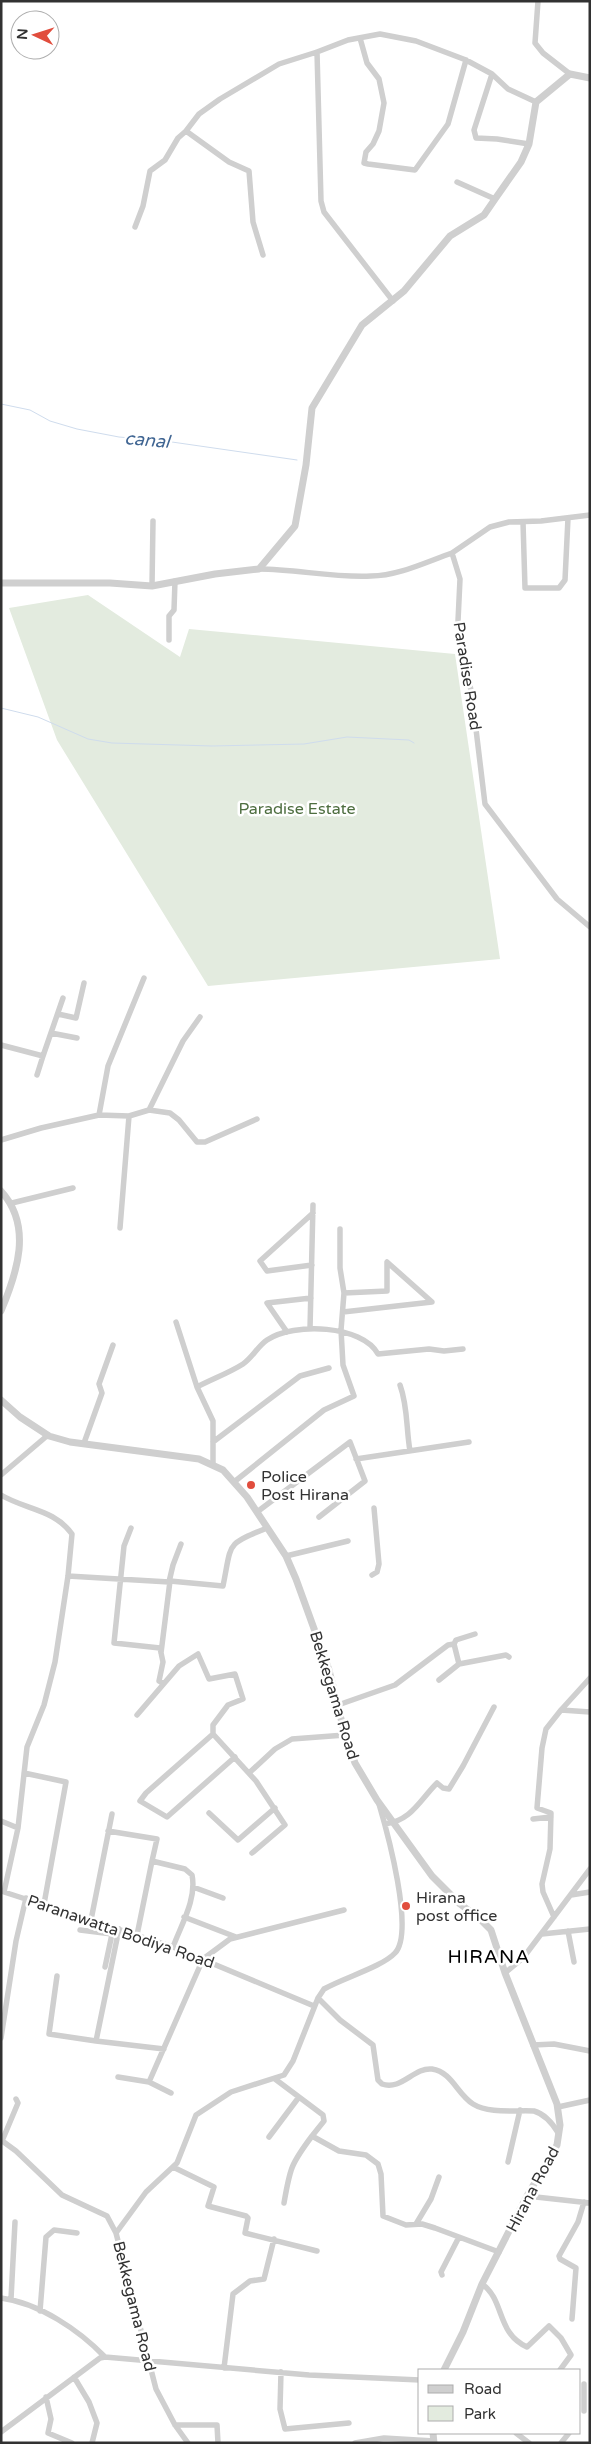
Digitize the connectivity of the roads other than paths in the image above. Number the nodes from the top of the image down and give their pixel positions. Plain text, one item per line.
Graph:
1 (538, 1) edge
2 (360, 38) junction
3 (317, 52) junction
4 (466, 60) junction
5 (492, 74) junction
6 (570, 74) junction
7 (590, 78) edge
8 (536, 102) junction
9 (186, 130) junction
10 (529, 144) junction
11 (457, 182) dead end
12 (496, 199) junction
13 (135, 227) dead end
14 (263, 255) dead end
15 (393, 301) junction
16 (590, 515) edge
17 (568, 518) junction
18 (153, 521) dead end
19 (523, 522) junction
20 (452, 553) junction
21 (259, 569) junction
22 (175, 581) junction
23 (1, 583) edge
24 (152, 586) junction
25 (168, 640) dead end
26 (590, 927) edge
27 (144, 978) dead end
28 (84, 984) dead end
29 (63, 998) dead end
30 (58, 1014) junction
31 (200, 1016) dead end
32 (52, 1033) junction
33 (77, 1038) dead end
34 (1, 1045) edge
35 (43, 1056) junction
36 (38, 1075) dead end
37 (149, 1110) junction
38 (98, 1115) junction
39 (129, 1116) junction
40 (257, 1119) dead end
41 (1, 1140) edge
42 (73, 1188) dead end
43 (1, 1192) edge
44 (12, 1203) junction
45 (313, 1205) dead end
46 (313, 1213) junction
47 (120, 1228) dead end
48 (340, 1230) dead end
49 (312, 1265) junction
50 (344, 1293) junction
51 (311, 1298) junction
52 (1, 1311) edge
53 (343, 1312) junction
54 (176, 1322) dead end
55 (310, 1329) junction
56 (341, 1330) junction
57 (287, 1332) junction
58 (113, 1345) dead end
59 (462, 1350) dead end
60 (329, 1368) dead end
61 (400, 1385) dead end
62 (197, 1387) junction
63 (1, 1400) edge
64 (48, 1435) junction
65 (213, 1442) junction
66 (469, 1442) dead end
67 (84, 1443) junction
68 (410, 1451) junction
69 (356, 1458) junction
70 (213, 1465) junction
71 (1, 1475) edge
72 (234, 1482) junction
73 (1, 1495) edge
74 (374, 1508) dead end
75 (257, 1512) junction
76 (318, 1517) dead end
77 (131, 1528) dead end
78 (267, 1528) junction
79 (348, 1541) dead end
80 (181, 1544) dead end
81 (286, 1556) junction
82 (372, 1575) dead end
83 (68, 1576) junction
84 (121, 1578) junction
85 (170, 1581) junction
86 (475, 1634) dead end
87 (454, 1644) junction
88 (161, 1653) junction
89 (509, 1657) dead end
90 (459, 1664) junction
91 (590, 1678) edge
92 (438, 1680) dead end
93 (163, 1683) junction
94 (338, 1705) junction
95 (494, 1707) dead end
96 (561, 1710) junction
97 (590, 1712) edge
98 (137, 1715) dead end
99 (214, 1734) junction
100 (345, 1735) junction
101 (235, 1757) junction
102 (249, 1773) junction
103 (24, 1774) junction
104 (377, 1800) junction
105 (275, 1808) junction
106 (210, 1813) dead end
107 (112, 1814) dead end
108 (551, 1817) junction
109 (533, 1820) dead end
110 (1, 1821) edge
111 (394, 1823) junction
112 (385, 1824) junction
113 (18, 1828) junction
114 (108, 1830) junction
115 (252, 1853) dead end
116 (152, 1862) junction
117 (590, 1868) edge
118 (193, 1886) junction
119 (3, 1891) edge
120 (590, 1892) edge
121 (571, 1895) junction
122 (26, 1898) junction
123 (223, 1898) dead end
124 (44, 1904) junction
125 (344, 1910) dead end
126 (554, 1917) junction
127 (184, 1918) junction
128 (91, 1920) junction
129 (119, 1929) junction
130 (590, 1929) edge
131 (80, 1930) dead end
132 (568, 1931) junction
133 (112, 1934) junction
134 (542, 1934) junction
135 (137, 1935) junction
136 (236, 1937) junction
137 (173, 1947) junction
138 (203, 1958) junction
139 (574, 1962) dead end
140 (105, 1967) dead end
141 (504, 1973) junction
142 (57, 1976) dead end
143 (318, 1998) junction
144 (314, 2006) junction
145 (1, 2038) edge
146 (96, 2041) junction
147 (533, 2045) junction
148 (164, 2049) junction
149 (590, 2051) edge
150 (118, 2077) dead end
151 (275, 2079) junction
152 (149, 2082) junction
153 (171, 2093) dead end
154 (300, 2097) junction
155 (16, 2099) dead end
156 (590, 2100) edge
157 (558, 2107) junction
158 (520, 2110) junction
159 (559, 2134) junction
160 (312, 2136) junction
161 (269, 2137) dead end
162 (2, 2140) edge
163 (508, 2162) dead end
164 (173, 2168) junction
165 (439, 2177) dead end
166 (527, 2196) junction
167 (284, 2203) dead end
168 (587, 2203) edge
169 (15, 2222) dead end
170 (416, 2224) junction
171 (77, 2233) dead end
172 (116, 2233) junction
173 (459, 2238) junction
174 (274, 2239) junction
175 (317, 2251) dead end
176 (499, 2252) junction
177 (442, 2275) dead end
178 (482, 2284) junction
179 (1, 2298) edge
180 (11, 2299) junction
181 (40, 2310) junction
182 (572, 2319) dead end
183 (554, 2320) dead end
184 (549, 2326) junction
185 (105, 2357) junction
186 (149, 2360) junction
187 (224, 2368) junction
188 (444, 2369) edge
189 (561, 2369) edge
190 (280, 2372) junction
191 (74, 2377) junction
192 (418, 2380) edge
193 (584, 2384) dead end
194 (46, 2397) junction
195 (582, 2397) edge
196 (584, 2411) dead end
197 (349, 2423) dead end
198 (175, 2425) junction
199 (2, 2430) edge
200 (520, 2434) edge
201 (434, 2439) edge
202 (72, 2443) edge
203 (92, 2443) edge
204 (188, 2443) edge
205 (218, 2443) edge
206 (355, 2443) edge
207 (529, 2443) edge

1 - 6 street
2 - 3 street
2 - 4 street
2 - 4 street
3 - 9 street
3 - 15 street
4 - 5 street
5 - 8 street
5 - 10 street
6 - 7 street
6 - 8 street
8 - 10 street
9 - 13 street
9 - 14 street
10 - 12 street
11 - 12 street
12 - 15 street
15 - 21 street
16 - 17 street
17 - 19 street
17 - 19 street
18 - 24 street
19 - 20 street
20 - 21 street
20 - 26 street, Paradise Road
21 - 22 street
22 - 24 street
22 - 25 street
23 - 24 street
27 - 38 street
28 - 30 street
29 - 30 street
30 - 32 street
31 - 37 street
32 - 33 street
32 - 35 street
34 - 35 street
35 - 36 street
37 - 39 street
37 - 40 street
38 - 39 street
38 - 41 street
39 - 47 street
42 - 44 street
43 - 44 street
44 - 52 street
45 - 46 street
46 - 49 street
46 - 49 street
48 - 50 street
49 - 51 street
50 - 53 street
50 - 53 street
51 - 55 street
51 - 57 street
53 - 56 street
54 - 62 street
55 - 56 street
55 - 57 street
56 - 59 street
56 - 72 street
57 - 62 street
58 - 67 street
60 - 65 street
61 - 68 street
62 - 65 street
63 - 64 street, Bekkegama Road
64 - 67 street, Bekkegama Road
64 - 71 street
65 - 70 street
66 - 68 street
67 - 70 street, Bekkegama Road
68 - 69 street
69 - 75 street
69 - 76 street
70 - 72 street, Bekkegama Road
72 - 75 street, Bekkegama Road
73 - 83 street, Paranawatta Bodiya Road
74 - 82 street
75 - 78 street, Bekkegama Road
77 - 84 street
78 - 81 street, Bekkegama Road
78 - 85 street
79 - 81 street
80 - 85 street
81 - 94 street, Bekkegama Road
83 - 84 street
83 - 103 street, Paranawatta Bodiya Road
84 - 85 street
84 - 88 street
85 - 88 street
86 - 87 street
87 - 90 street
87 - 94 street
88 - 93 street
89 - 90 street
90 - 92 street
91 - 96 street
93 - 98 street
93 - 99 street
94 - 100 street, Bekkegama Road
95 - 111 street
96 - 97 street
96 - 108 street
99 - 101 street
99 - 101 street
100 - 102 street
100 - 104 street, Bekkegama Road
101 - 102 street
102 - 105 street
103 - 113 street, Paranawatta Bodiya Road
103 - 124 street
104 - 111 street
104 - 112 street, Bekkegama Road
105 - 106 street
105 - 115 street
107 - 114 street
108 - 109 street
108 - 126 street
110 - 113 street
111 - 112 street
111 - 141 street
112 - 143 street, Bekkegama Road
113 - 119 street, Paranawatta Bodiya Road
114 - 116 street
114 - 128 street
116 - 118 street
116 - 135 street
117 - 121 street
118 - 123 street
118 - 127 street
119 - 122 street, Paranawatta Bodiya Road
120 - 121 street
121 - 126 street
122 - 124 street, Paranawatta Bodiya Road
122 - 145 street
124 - 128 street, Paranawatta Bodiya Road
125 - 136 street
126 - 134 street
127 - 136 street
127 - 137 street
128 - 129 street, Paranawatta Bodiya Road
129 - 133 street
129 - 135 street, Paranawatta Bodiya Road
129 - 146 street
130 - 132 street
131 - 133 street
132 - 134 street
132 - 139 street
133 - 140 street
134 - 141 street
135 - 137 street, Paranawatta Bodiya Road
136 - 138 street
137 - 138 street, Paranawatta Bodiya Road
138 - 144 street, Paranawatta Bodiya Road
138 - 148 street
141 - 147 street
142 - 146 street
143 - 144 street, Bekkegama Road
143 - 158 street, Hirana Road
144 - 151 street, Bekkegama Road
146 - 148 street
147 - 149 street
147 - 157 street
148 - 152 street
150 - 152 street
151 - 154 street
151 - 164 street, Bekkegama Road
152 - 153 street
154 - 160 street
154 - 161 street
155 - 162 street
156 - 157 street
157 - 159 street
158 - 159 street, Hirana Road
158 - 163 street
159 - 166 street, Hirana Road
160 - 167 street
160 - 170 street
162 - 172 street
164 - 172 street, Bekkegama Road
164 - 174 street
165 - 170 street
166 - 168 street
166 - 176 street, Hirana Road
168 - 182 street
169 - 180 street
170 - 173 street
171 - 181 street
172 - 186 street, Bekkegama Road
173 - 176 street
173 - 177 street
174 - 175 street
174 - 187 street
176 - 178 street, Hirana Road
178 - 184 street
178 - 188 street, Hirana Road
179 - 180 street
180 - 181 street
181 - 185 street
183 - 184 street
184 - 189 street
185 - 186 street
185 - 191 street
186 - 187 street
186 - 198 street, Bekkegama Road
187 - 190 street
190 - 192 street
190 - 197 street
191 - 194 street
191 - 203 street
193 - 195 street
194 - 199 street
194 - 202 street
195 - 196 street
198 - 204 street, Bekkegama Road
198 - 205 street
200 - 207 street
201 - 206 street

